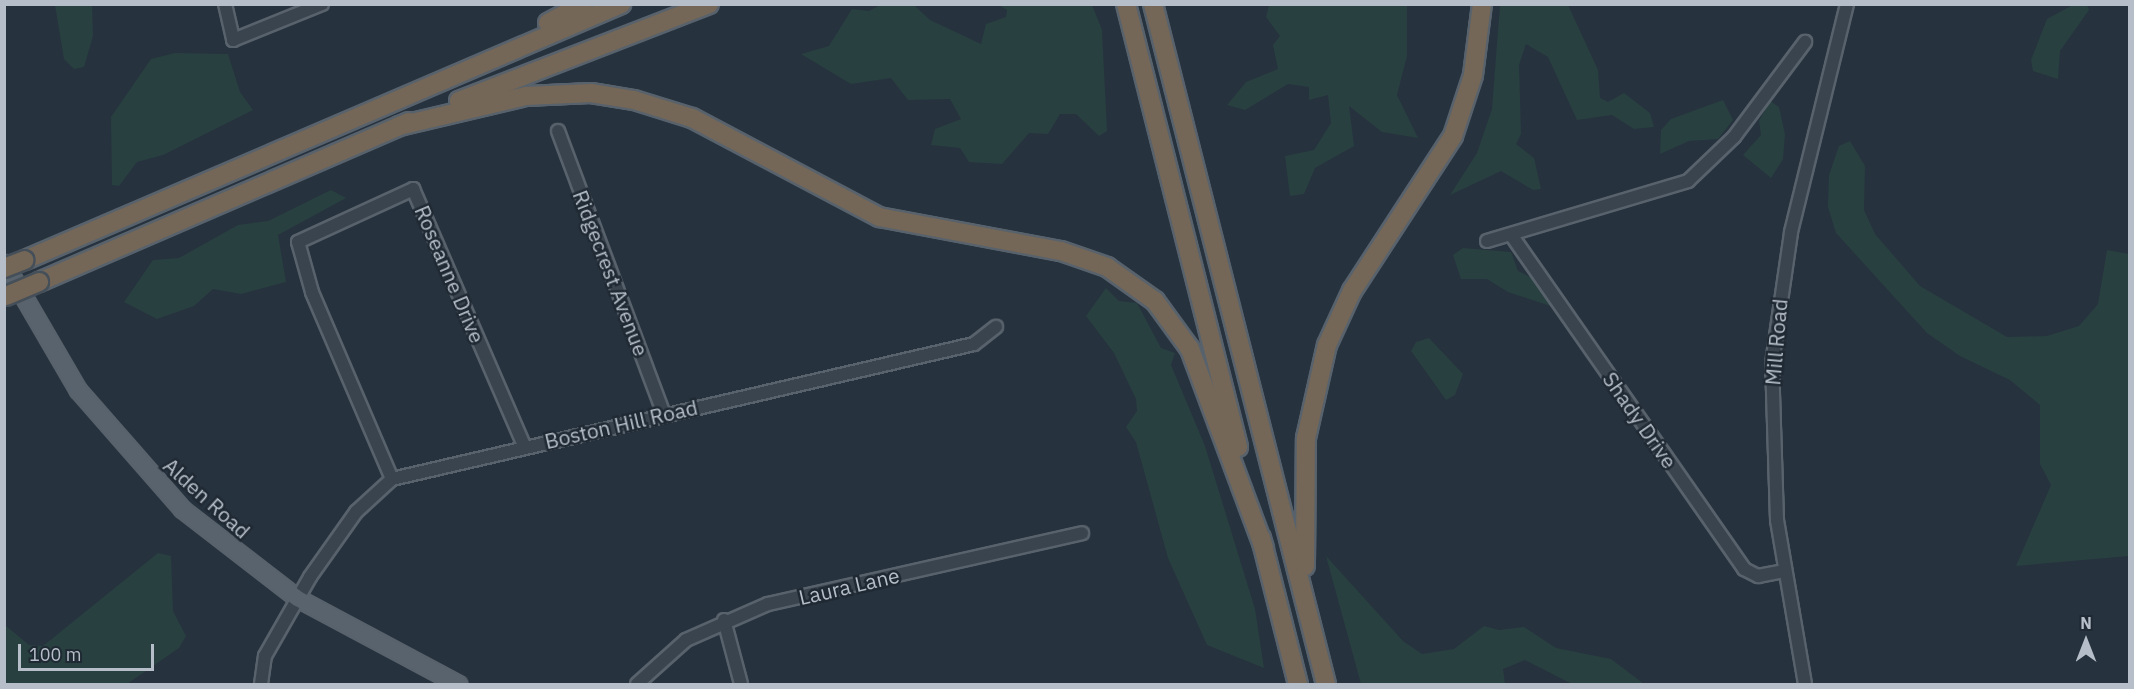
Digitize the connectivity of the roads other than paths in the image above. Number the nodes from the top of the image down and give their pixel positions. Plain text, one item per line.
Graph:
1 (225, 4) edge
2 (322, 4) edge
3 (583, 4) edge
4 (621, 4) edge
5 (710, 4) edge
6 (1126, 4) edge
7 (1154, 4) edge
8 (1482, 4) edge
9 (1846, 4) edge
10 (1805, 42) dead end
11 (466, 70) junction
12 (399, 126) junction
13 (558, 131) dead end
14 (1512, 236) junction
15 (1487, 241) dead end
16 (4, 263) edge
17 (4, 268) edge
18 (5, 296) edge
19 (996, 327) dead end
20 (664, 414) junction
21 (524, 446) junction
22 (392, 479) junction
23 (1082, 533) dead end
24 (1264, 548) junction
25 (1784, 571) junction
26 (297, 598) junction
27 (724, 620) junction
28 (1312, 628) junction
29 (261, 684) edge
30 (458, 684) edge
31 (637, 684) edge
32 (741, 684) edge
33 (1298, 684) edge
34 (1326, 684) edge
35 (1805, 684) edge

1 - 2 street
3 - 11 highway
4 - 11 highway
5 - 12 highway
6 - 24 highway
7 - 28 highway
8 - 28 highway
9 - 25 street, Mill Road
10 - 14 street
11 - 17 highway, bridge
12 - 18 highway, bridge
12 - 24 highway
13 - 20 street, Ridgecrest Avenue
14 - 15 street
14 - 25 street, Shady Drive
16 - 26 main road, Alden Road
19 - 20 street, Boston Hill Road
20 - 21 street, Boston Hill Road
21 - 22 street, Boston Hill Road
21 - 22 street, Roseanne Drive
22 - 26 street
23 - 27 street, Laura Lane
24 - 33 highway
25 - 35 street, Mill Road
26 - 29 street
26 - 30 main road, Alden Road
27 - 31 street, Laura Lane
27 - 32 street
28 - 34 highway

